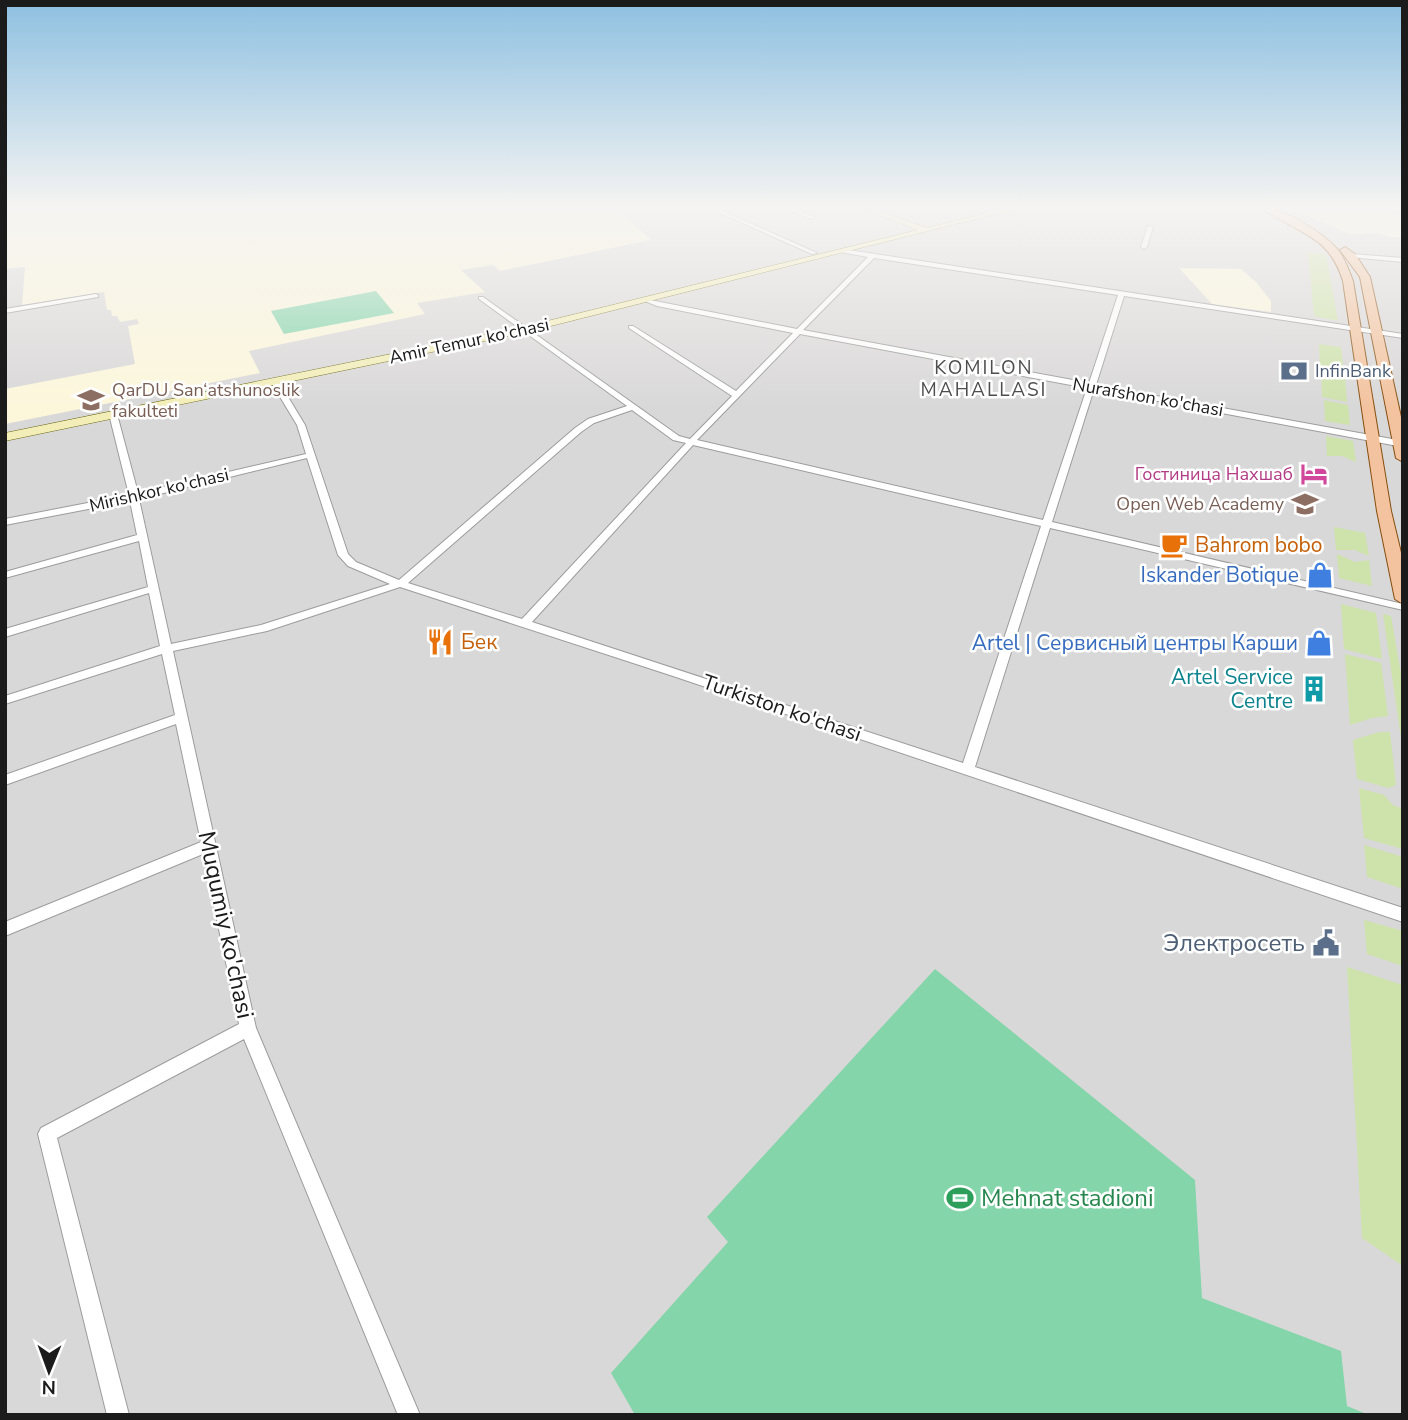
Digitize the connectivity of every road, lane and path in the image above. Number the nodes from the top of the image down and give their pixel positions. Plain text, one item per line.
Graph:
1 (727, 275) edge
2 (745, 275) edge
3 (853, 275) edge
4 (1006, 275) edge
5 (1348, 275) edge
6 (1364, 275) edge
7 (1122, 292) junction
8 (96, 296) dead end
9 (481, 298) dead end
10 (647, 300) junction
11 (5, 310) edge
12 (631, 327) dead end
13 (521, 328) junction
14 (1357, 329) junction
15 (798, 331) junction
16 (1376, 332) junction
17 (1403, 336) edge
18 (275, 382) junction
19 (1091, 387) junction
20 (736, 395) junction
21 (632, 407) junction
22 (113, 414) junction
23 (5, 431) edge
24 (5, 437) edge
25 (1374, 438) junction
26 (691, 442) junction
27 (1401, 444) edge
28 (311, 455) junction
29 (1403, 458) edge
30 (134, 497) junction
31 (5, 522) edge
32 (1045, 524) junction
33 (142, 537) junction
34 (5, 575) edge
35 (400, 584) junction
36 (152, 589) junction
37 (1403, 599) edge
38 (1403, 607) edge
39 (524, 624) junction
40 (5, 633) edge
41 (165, 649) junction
42 (5, 700) edge
43 (179, 718) junction
44 (967, 771) junction
45 (5, 780) edge
46 (209, 845) junction
47 (1403, 915) edge
48 (5, 929) edge
49 (248, 1028) junction
50 (118, 1415) edge
51 (409, 1415) edge

1 - 13 main road, Amir Temur ko'chasi
2 - 10 main road, Amir Temur ko'chasi
3 - 15 street
4 - 7 street
5 - 14 main road
6 - 16 main road
7 - 14 street
7 - 19 street
8 - 11 street
9 - 13 street
10 - 13 main road, Amir Temur ko'chasi
10 - 15 street, Nurafshon ko'chasi
12 - 20 street
13 - 18 main road, Amir Temur ko'chasi
13 - 21 street
13 - 23 main road, Amir Temur ko'chasi
14 - 16 street
14 - 25 main road
15 - 19 street, Nurafshon ko'chasi
15 - 20 street
16 - 17 street
16 - 27 main road
18 - 22 main road, Amir Temur ko'chasi
18 - 28 street, Turkiston ko'chasi
19 - 25 street, Nurafshon ko'chasi
19 - 32 street
20 - 26 street
21 - 26 street
21 - 35 street
22 - 24 main road, Amir Temur ko'chasi
22 - 30 street, Muqumiy ko'chasi
25 - 27 street, Nurafshon ko'chasi
25 - 37 main road
26 - 32 street
26 - 39 street
27 - 29 main road
28 - 30 street, Mirishkor ko'chasi
28 - 35 street, Turkiston ko'chasi
30 - 31 street, Mirishkor ko'chasi
30 - 33 street, Muqumiy ko'chasi
32 - 38 street
32 - 44 street
33 - 34 street
33 - 36 street, Muqumiy ko'chasi
35 - 39 street, Turkiston ko'chasi
35 - 41 street
36 - 40 street
36 - 41 street, Muqumiy ko'chasi
39 - 44 street, Turkiston ko'chasi
41 - 42 street
41 - 43 street, Muqumiy ko'chasi
43 - 45 street
43 - 46 street, Muqumiy ko'chasi
44 - 47 street, Turkiston ko'chasi
46 - 48 street
46 - 49 street, Muqumiy ko'chasi
49 - 50 street
49 - 51 street, Muqumiy ko'chasi

